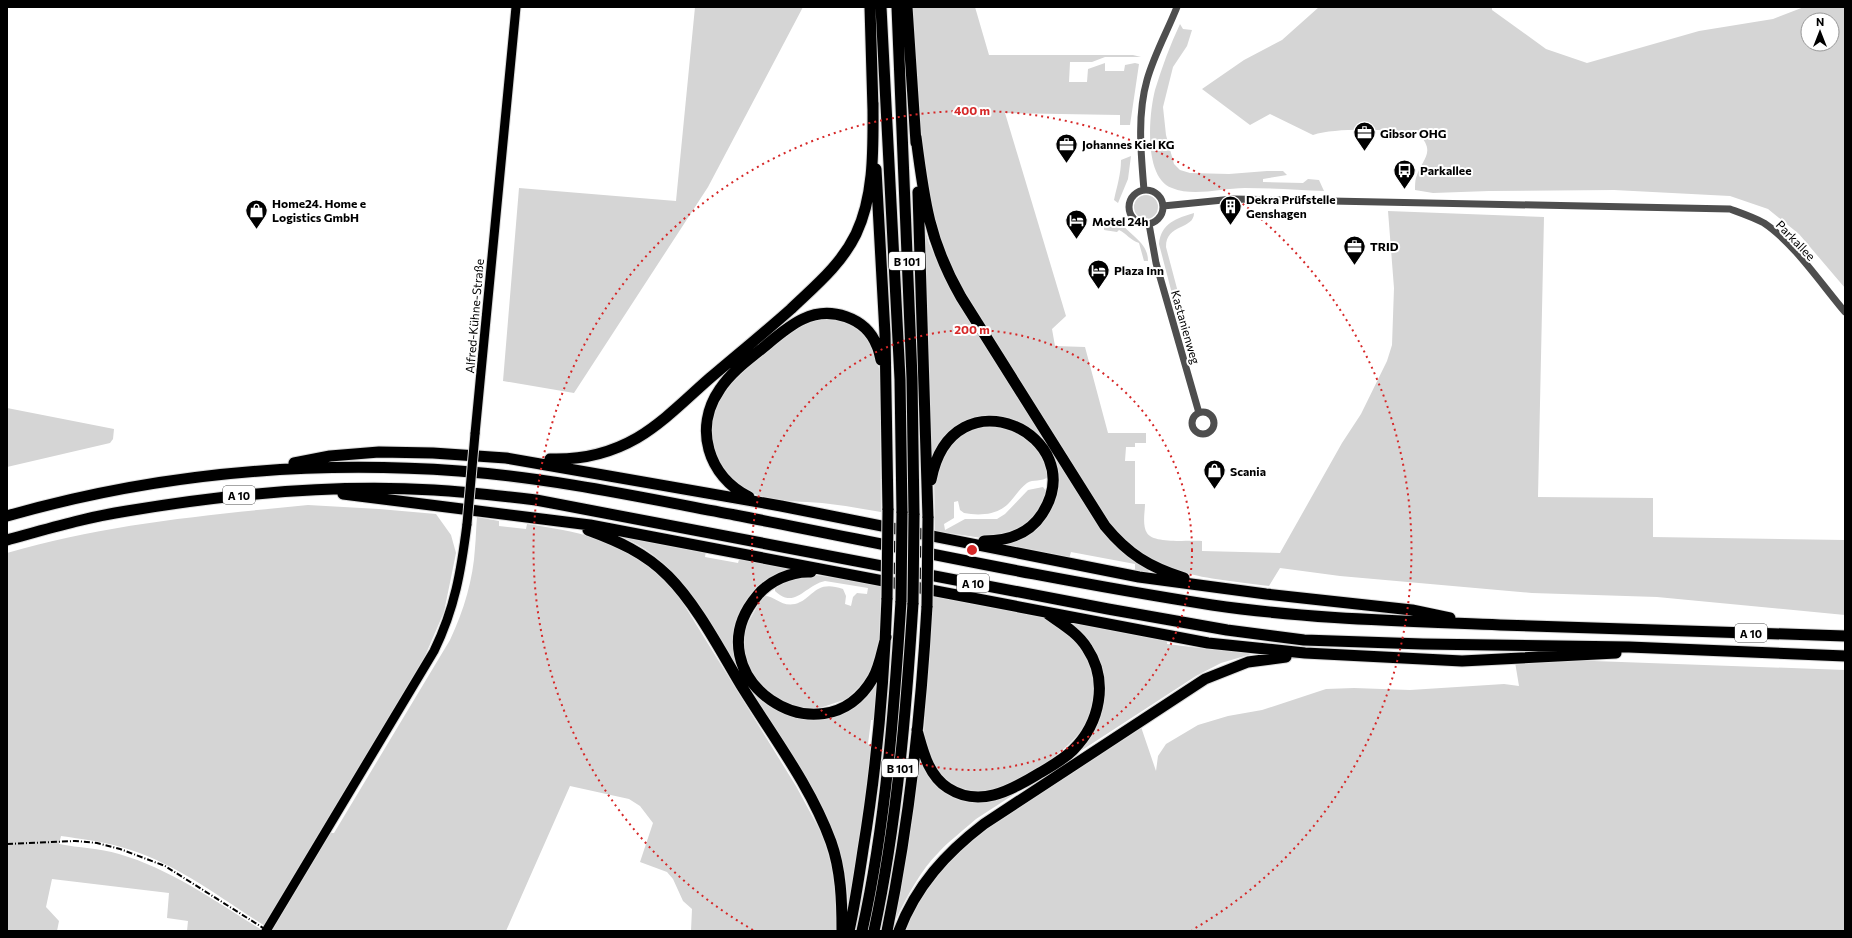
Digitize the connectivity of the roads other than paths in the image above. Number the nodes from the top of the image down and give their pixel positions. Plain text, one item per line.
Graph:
1 (516, 7) edge
2 (870, 7) edge
3 (881, 7) edge
4 (897, 7) edge
5 (907, 7) edge
6 (1177, 7) edge
7 (873, 103) junction
8 (916, 137) junction
9 (1144, 190) junction
10 (1163, 206) junction
11 (1149, 224) junction
12 (1845, 312) edge
13 (886, 396) junction
14 (1199, 413) dead end
15 (506, 458) junction
16 (247, 472) junction
17 (321, 490) junction
18 (927, 499) junction
19 (781, 506) junction
20 (7, 516) edge
21 (567, 522) junction
22 (920, 532) junction
23 (7, 540) edge
24 (882, 581) junction
25 (1213, 587) junction
26 (1045, 612) junction
27 (1468, 624) junction
28 (1845, 636) edge
29 (886, 637) junction
30 (1629, 647) junction
31 (1323, 654) junction
32 (1845, 656) edge
33 (917, 730) junction
34 (901, 926) edge
35 (266, 931) edge
36 (842, 931) edge
37 (849, 931) edge
38 (862, 931) edge
39 (874, 931) edge
40 (887, 931) edge

1 - 35 main road, Alfred-Kühne-Straße, bridge
2 - 7 highway, B 101
3 - 38 highway, B 101, bridge
4 - 39 highway, B 101, bridge
5 - 8 highway, B 101
6 - 9 street
7 - 13 highway, B 101
7 - 15 highway
8 - 18 highway, B 101
8 - 25 highway
9 - 10 street
9 - 11 street
10 - 11 street
10 - 12 street, Parkallee
11 - 14 street, Kastanienweg
13 - 19 highway
13 - 29 highway, B 101, bridge
15 - 16 highway
15 - 19 highway
16 - 20 highway, A 10
16 - 27 highway, A 10
17 - 21 highway
17 - 23 highway, A 10
17 - 30 highway, A 10
18 - 22 highway
18 - 33 highway, B 101, bridge
19 - 22 highway
21 - 24 highway
21 - 36 highway
22 - 25 highway
24 - 26 highway
24 - 29 highway
25 - 27 highway
26 - 31 highway
26 - 33 highway
27 - 28 highway, A 10
29 - 37 highway, B 101
30 - 31 highway
30 - 32 highway, A 10
31 - 34 highway
33 - 40 highway, B 101

